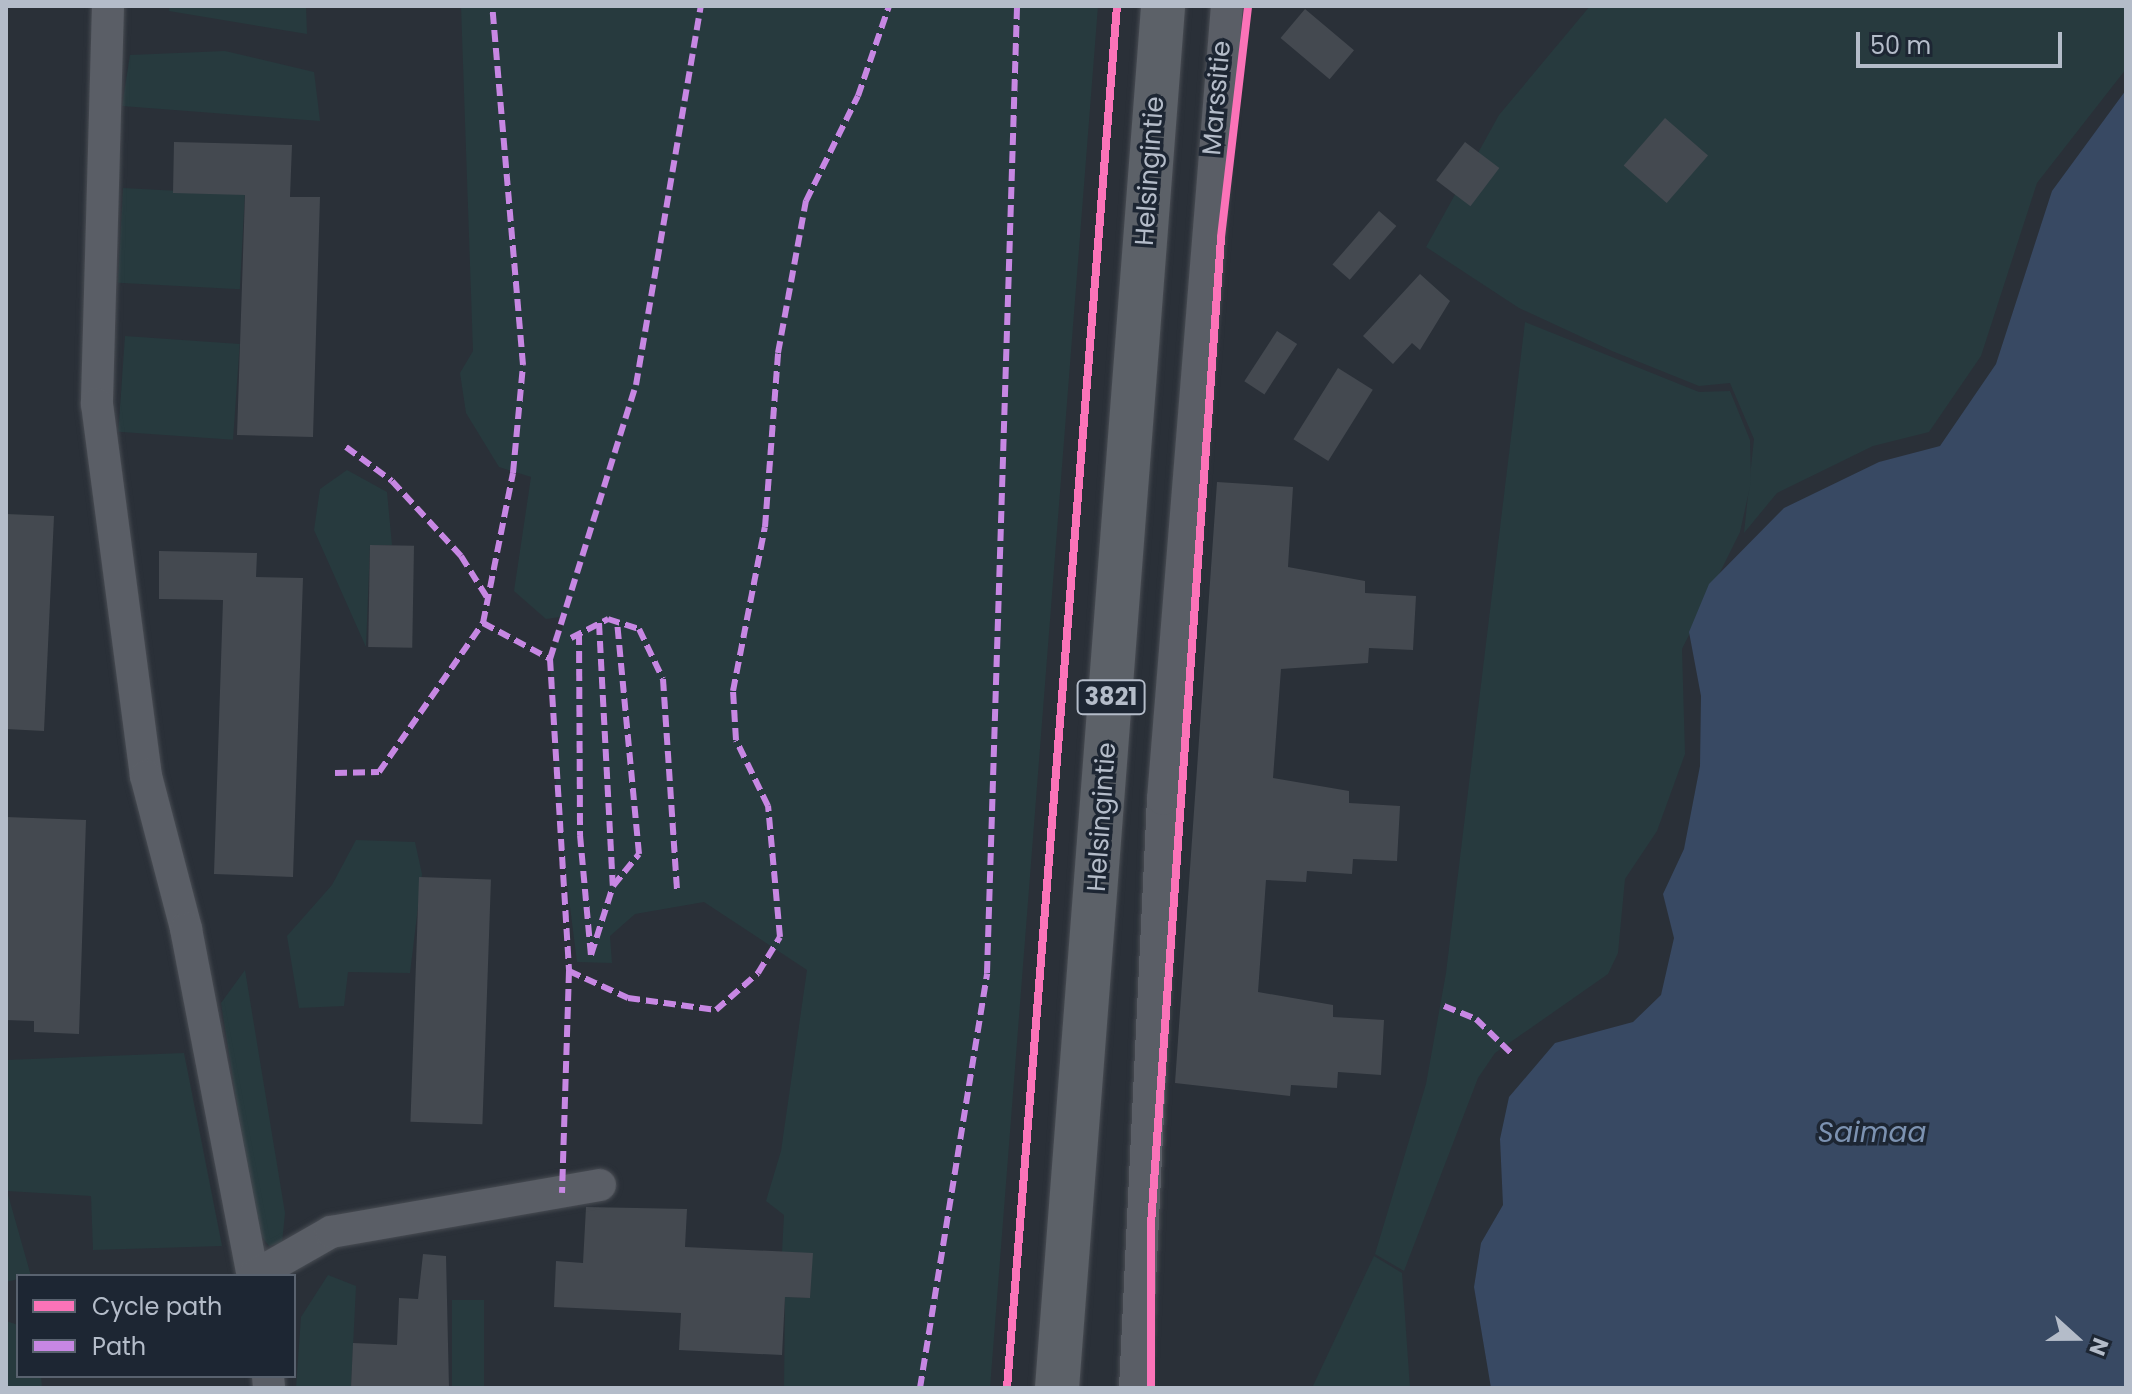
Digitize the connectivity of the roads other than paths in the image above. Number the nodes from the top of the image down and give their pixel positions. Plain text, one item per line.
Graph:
1 (108, 6) edge
2 (1163, 6) edge
3 (1227, 6) edge
4 (600, 1185) dead end
5 (254, 1274) edge
6 (258, 1274) edge
7 (1057, 1388) edge
8 (1135, 1388) edge

1 - 5 street
2 - 7 main road, Helsingintie / 3821
3 - 8 street, Marssitie
4 - 6 street

